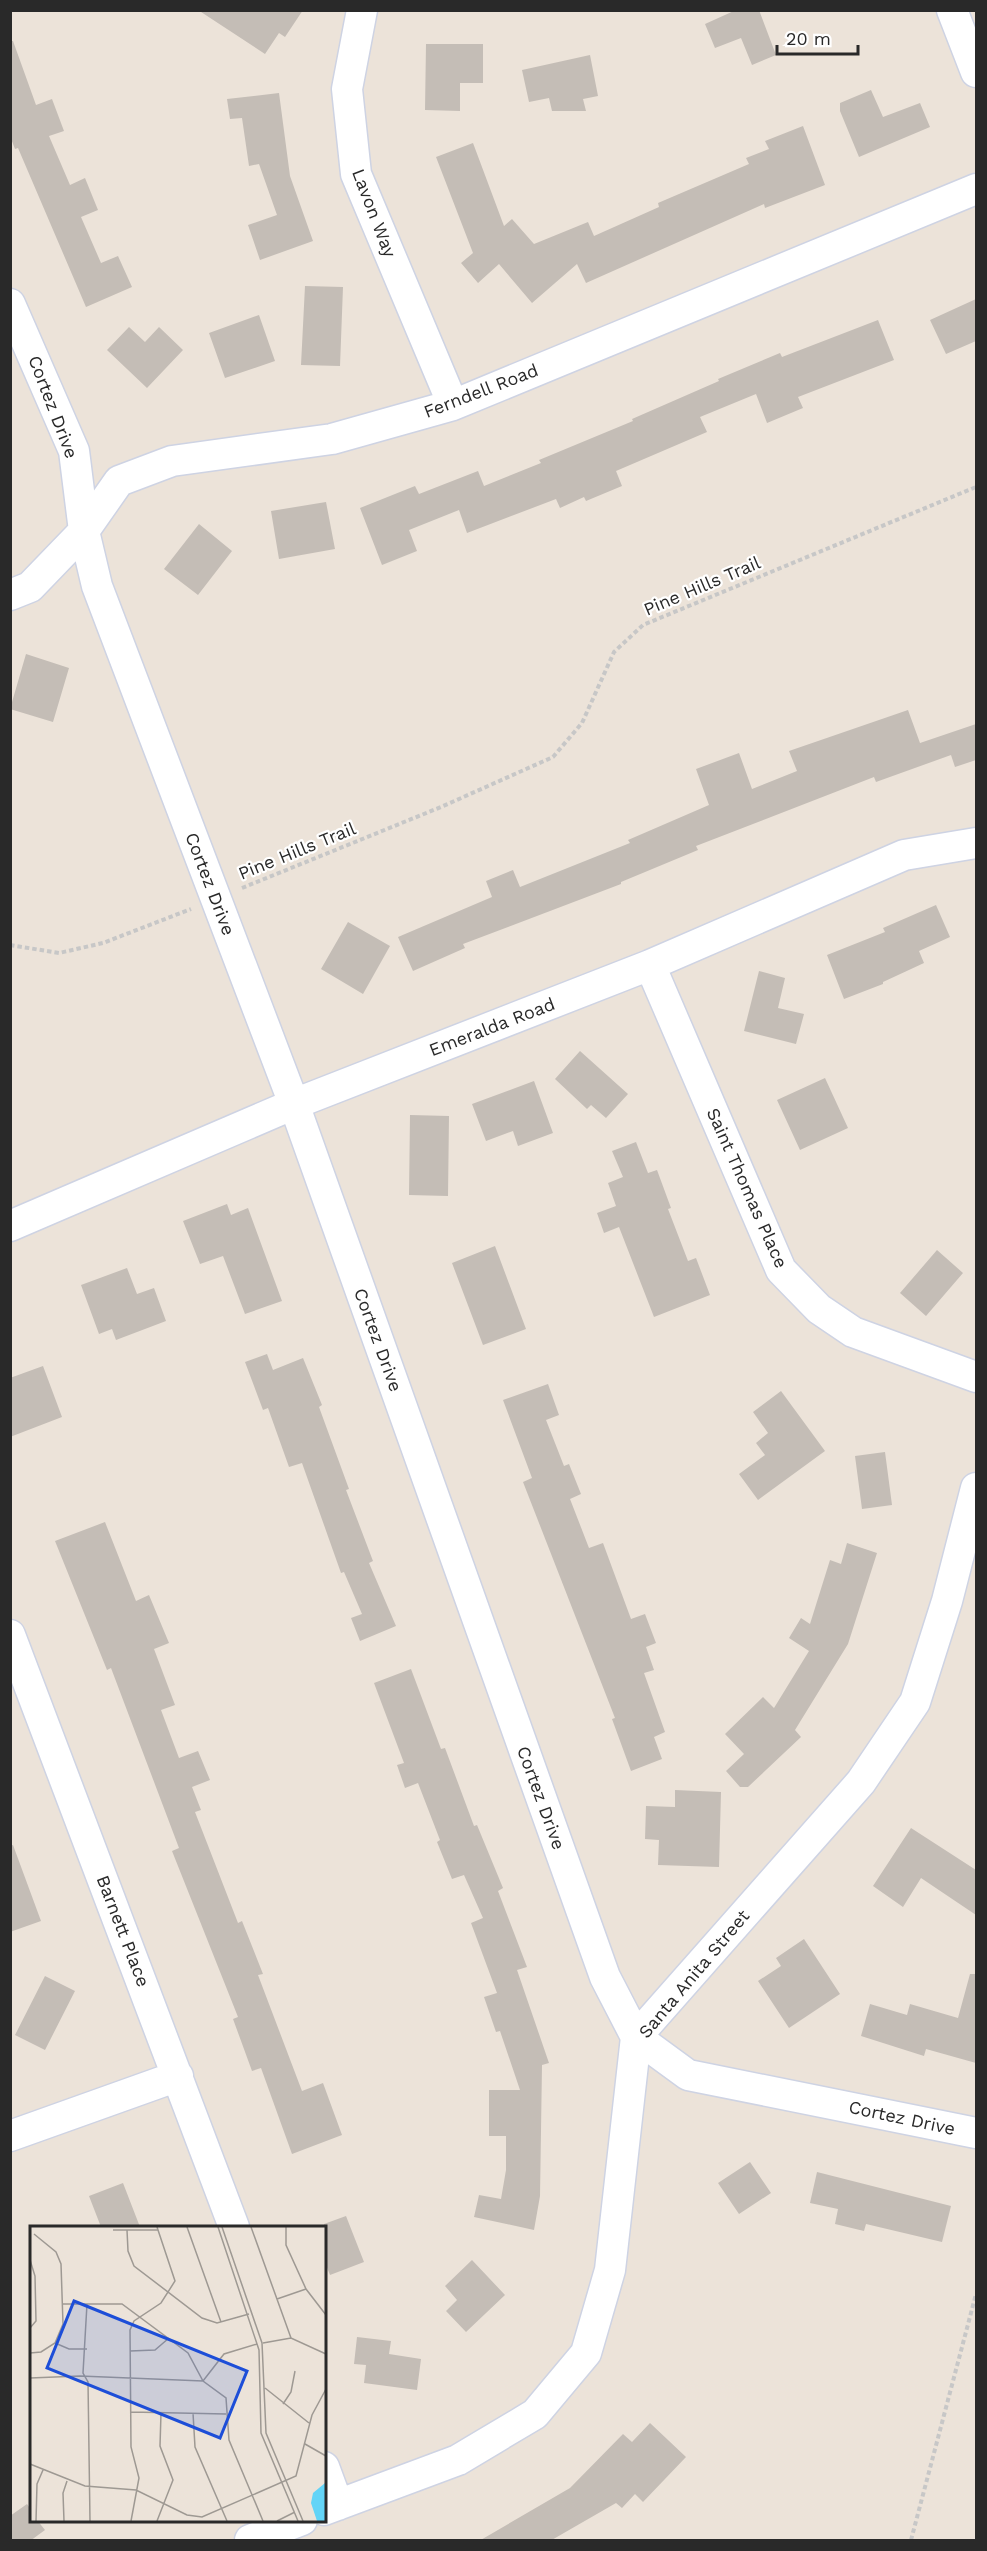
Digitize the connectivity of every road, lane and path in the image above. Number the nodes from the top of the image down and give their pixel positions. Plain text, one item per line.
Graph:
1 (362, 10) edge
2 (951, 10) edge
3 (976, 72) edge
4 (976, 189) edge
5 (10, 304) edge
6 (453, 405) junction
7 (976, 487) edge
8 (84, 531) junction
9 (10, 595) edge
10 (976, 843) edge
11 (233, 891) dead end
12 (201, 905) dead end
13 (10, 945) edge
14 (650, 965) junction
15 (294, 1104) junction
16 (10, 1226) edge
17 (976, 1377) edge
18 (976, 1488) edge
19 (10, 1635) edge
20 (16, 1668) edge
21 (636, 2037) junction
22 (178, 2076) junction
23 (976, 2133) edge
24 (10, 2136) edge
25 (234, 2226) edge
26 (976, 2294) edge
27 (326, 2479) edge
28 (331, 2508) edge
29 (300, 2521) edge
30 (250, 2541) edge
31 (911, 2541) edge

1 - 6 street, Lavon Way
2 - 3 street
4 - 6 street, Ferndell Road
5 - 8 street, Cortez Drive
6 - 8 street, Ferndell Road
7 - 11 path, Pine Hills Trail
8 - 9 street, Ferndell Road
8 - 15 street, Cortez Drive
10 - 14 street, Emeralda Road
12 - 13 path
14 - 15 street, Emeralda Road
14 - 17 street, Saint Thomas Place
15 - 16 street, Emeralda Road
15 - 21 street, Cortez Drive
18 - 21 street, Santa Anita Street
19 - 20 street, Barnett Place
20 - 22 street, Barnett Place
21 - 23 street, Cortez Drive
21 - 28 street, Santa Anita Street
22 - 24 street
22 - 25 street, Barnett Place
26 - 31 path
27 - 28 street
29 - 30 street

